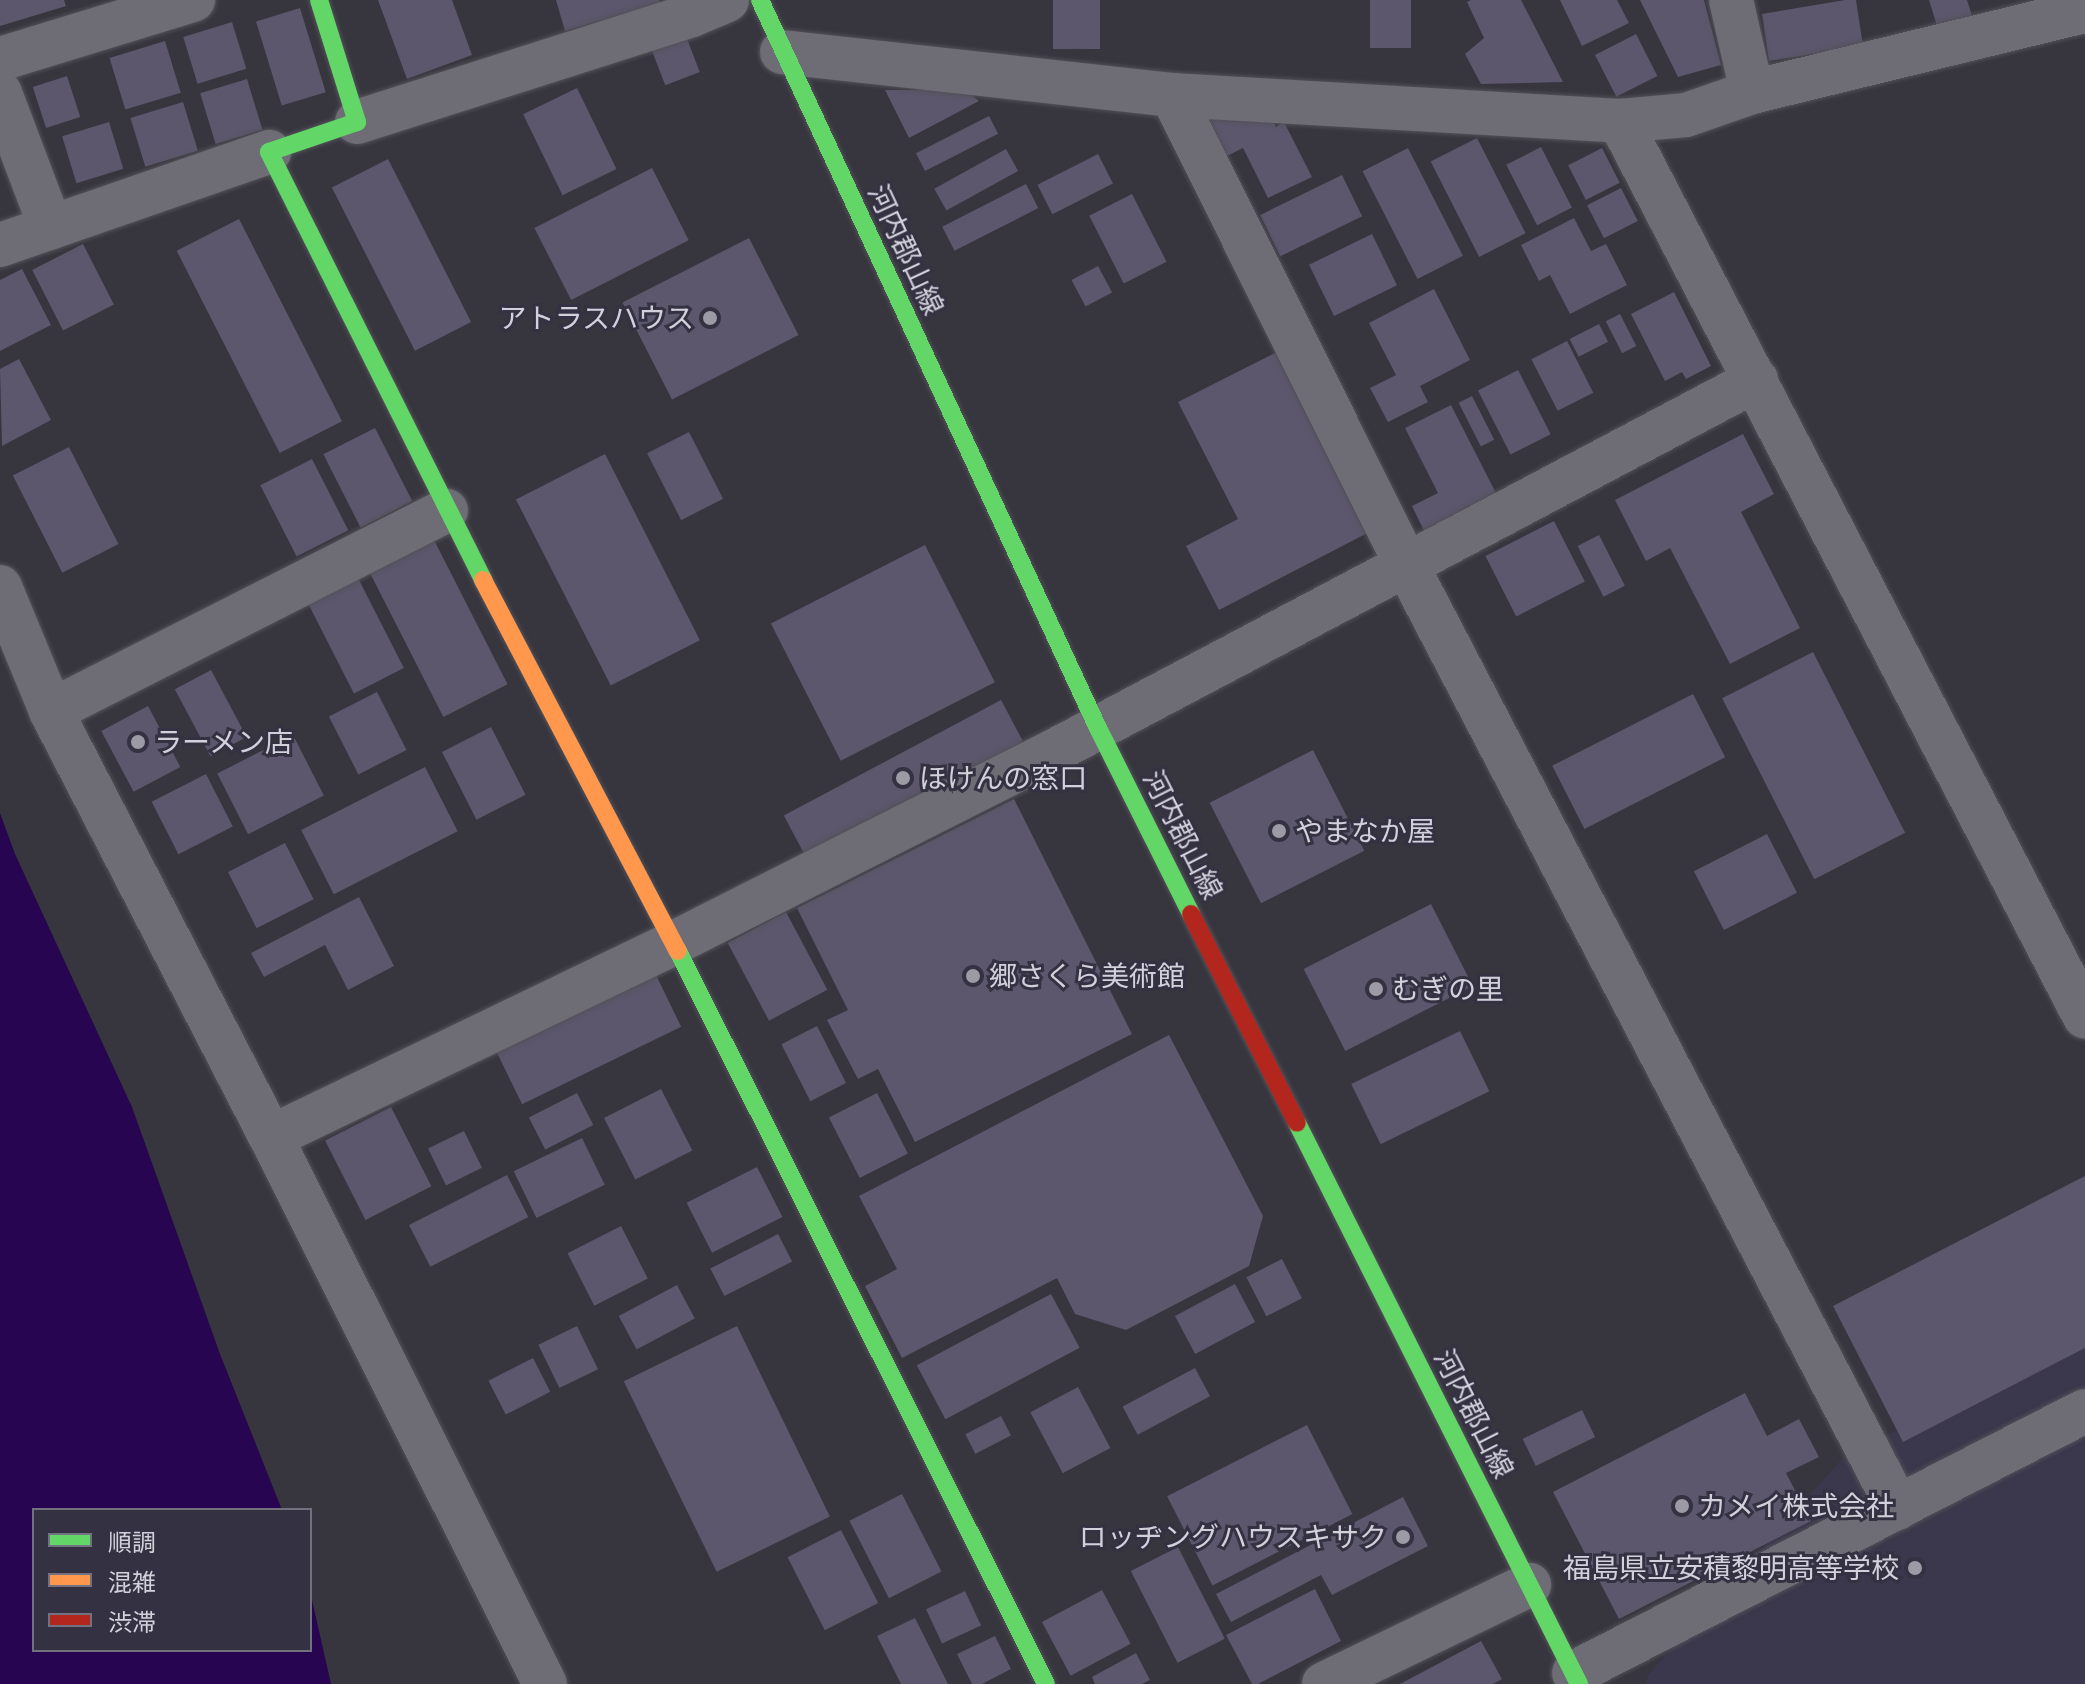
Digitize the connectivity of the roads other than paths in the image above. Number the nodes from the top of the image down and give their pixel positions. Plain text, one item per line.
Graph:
1 (193, 0) edge
2 (319, 0) edge
3 (727, 0) edge
4 (760, 0) edge
5 (1731, 0) edge
6 (2085, 11) edge
7 (782, 52) junction
8 (0, 59) edge
9 (1752, 92) junction
10 (0, 93) edge
11 (1172, 95) junction
12 (1620, 121) junction
13 (357, 122) junction
14 (269, 152) junction
15 (51, 228) junction
16 (0, 245) edge
17 (1756, 380) junction
18 (446, 511) junction
19 (1407, 566) junction
20 (0, 587) edge
21 (51, 711) junction
22 (1098, 728) junction
23 (674, 943) junction
24 (2085, 1017) edge
25 (271, 1137) junction
26 (2085, 1411) edge
27 (1898, 1508) junction
28 (1529, 1585) junction
29 (1577, 1679) edge
30 (545, 1684) edge
31 (1046, 1684) edge
32 (1324, 1684) edge

1 - 8 street
2 - 13 street
3 - 13 street
4 - 7 street, 河内郡山線
5 - 9 street
6 - 9 street
7 - 11 street
7 - 22 street, 河内郡山線
9 - 12 street
10 - 15 street
11 - 12 street
11 - 19 street
12 - 17 street
13 - 14 street
14 - 15 street
14 - 18 street
15 - 16 street
17 - 19 street
17 - 24 street
18 - 21 street
18 - 23 street
19 - 22 street
19 - 27 street
20 - 21 street
21 - 25 street
22 - 23 street
22 - 28 street, 河内郡山線
23 - 25 street
23 - 31 street
25 - 30 street
26 - 27 street
27 - 29 street
28 - 29 street, 河内郡山線
28 - 32 street

